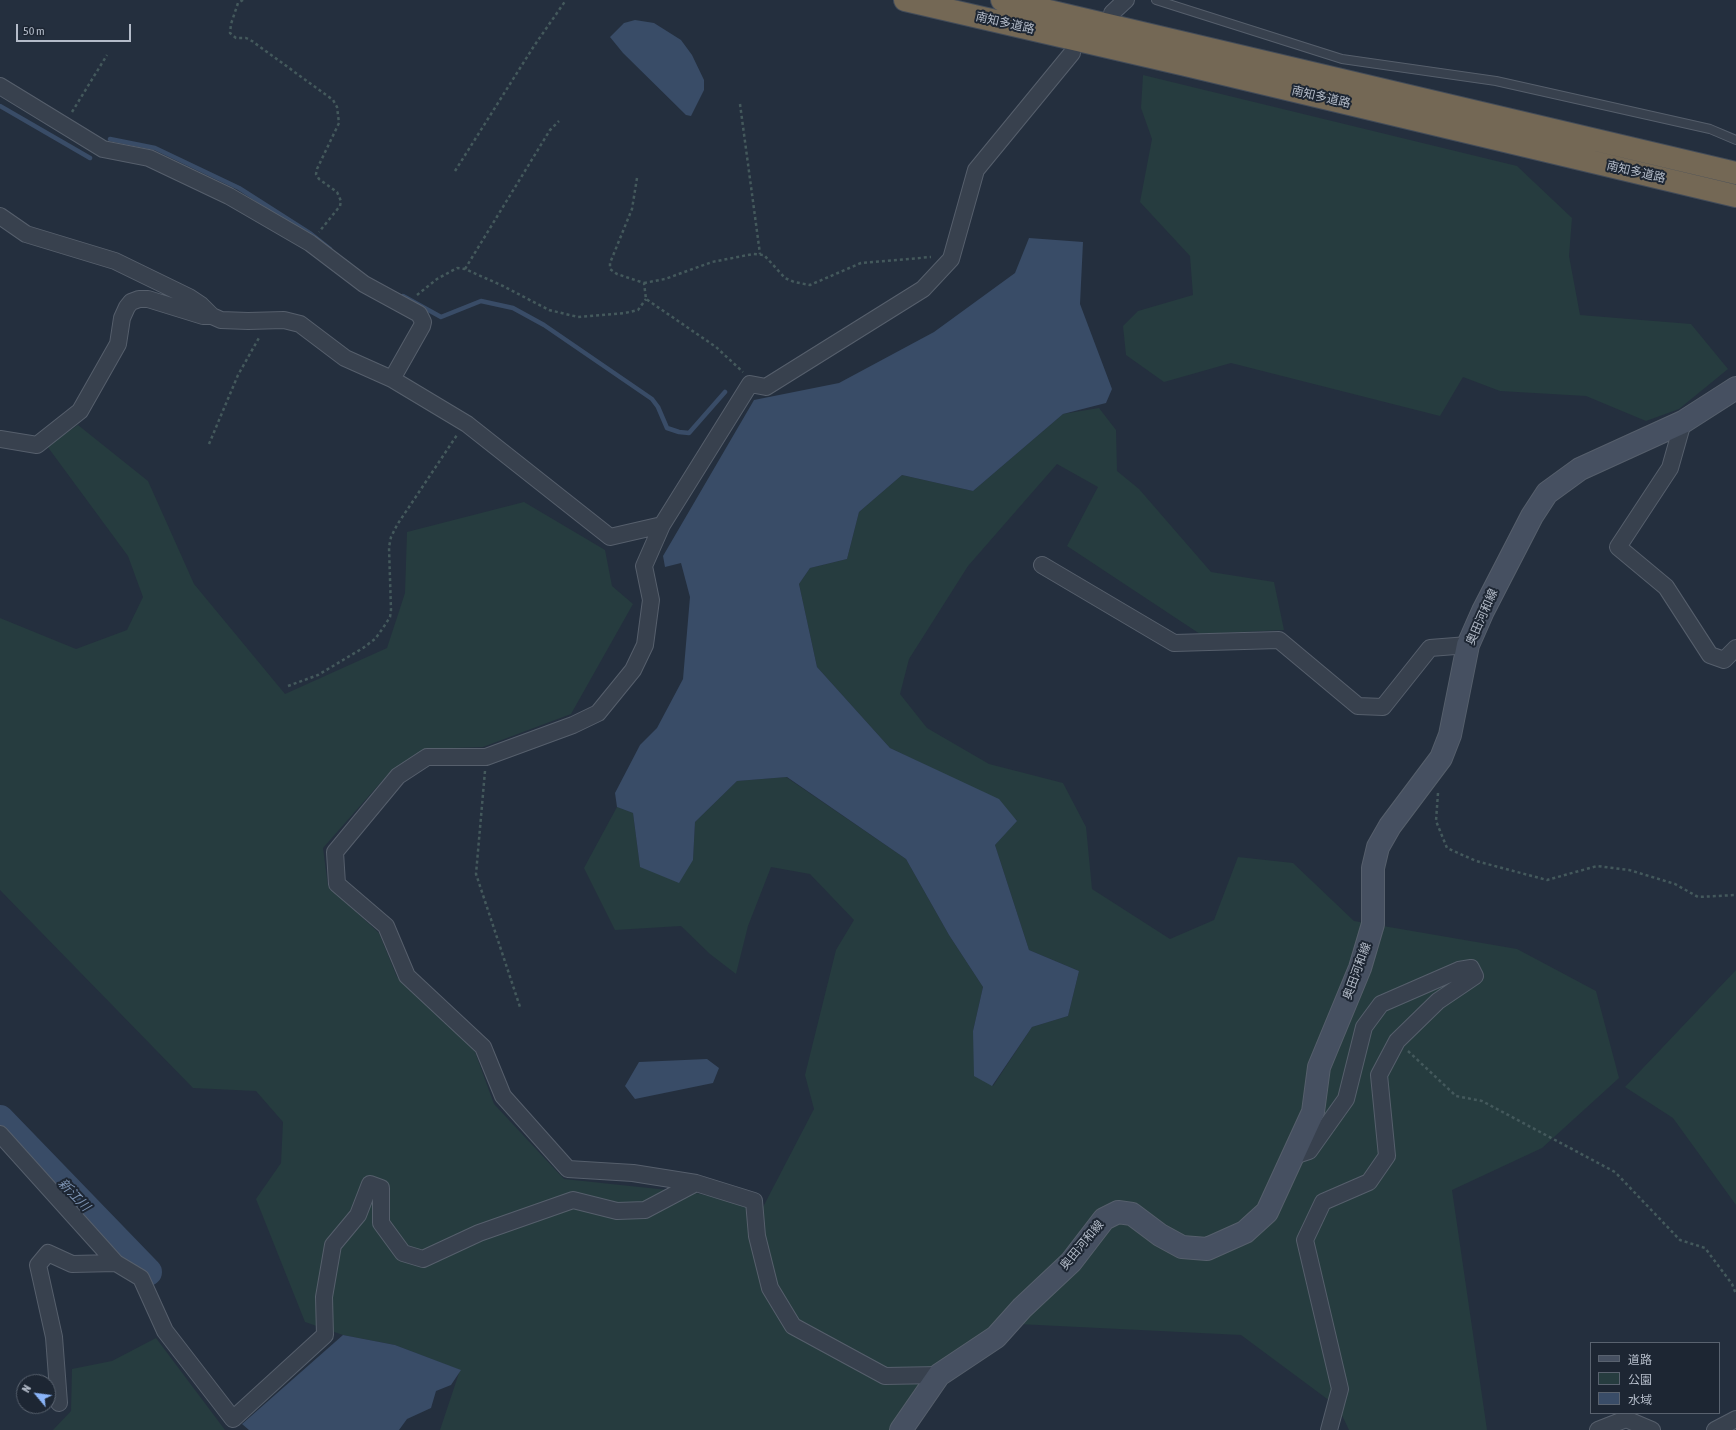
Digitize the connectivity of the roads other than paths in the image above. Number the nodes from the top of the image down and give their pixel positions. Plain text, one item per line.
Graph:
1 (905, 0) edge
2 (1002, 0) edge
3 (1126, 0) edge
4 (1156, 0) edge
5 (1112, 13) dead end
6 (1072, 53) dead end
7 (0, 86) edge
8 (1736, 140) edge
9 (1736, 173) edge
10 (1736, 196) edge
11 (0, 216) edge
12 (212, 316) junction
13 (392, 379) junction
14 (1736, 388) edge
15 (1683, 422) junction
16 (0, 439) edge
17 (662, 525) junction
18 (1042, 565) dead end
19 (1468, 645) junction
20 (1736, 648) edge
21 (0, 1134) edge
22 (1291, 1157) junction
23 (696, 1183) junction
24 (116, 1263) junction
25 (938, 1375) junction
26 (59, 1403) dead end
27 (1736, 1418) edge
28 (901, 1430) edge
29 (1329, 1430) edge
30 (1598, 1430) edge
31 (1652, 1430) edge
32 (1715, 1430) edge

1 - 10 highway, 南知多道路
2 - 9 highway, 南知多道路
3 - 5 street
4 - 8 lane
6 - 17 street
7 - 13 street
11 - 12 street
12 - 13 street
12 - 16 street
13 - 17 street
14 - 15 main road, 奥田河和線
15 - 19 main road, 奥田河和線
15 - 20 street
17 - 23 street
18 - 19 street
19 - 22 main road, 奥田河和線
21 - 24 street
22 - 25 main road, 奥田河和線
22 - 29 street
23 - 24 street
23 - 25 street
24 - 26 street
25 - 28 main road, 奥田河和線
27 - 32 street
30 - 31 street

